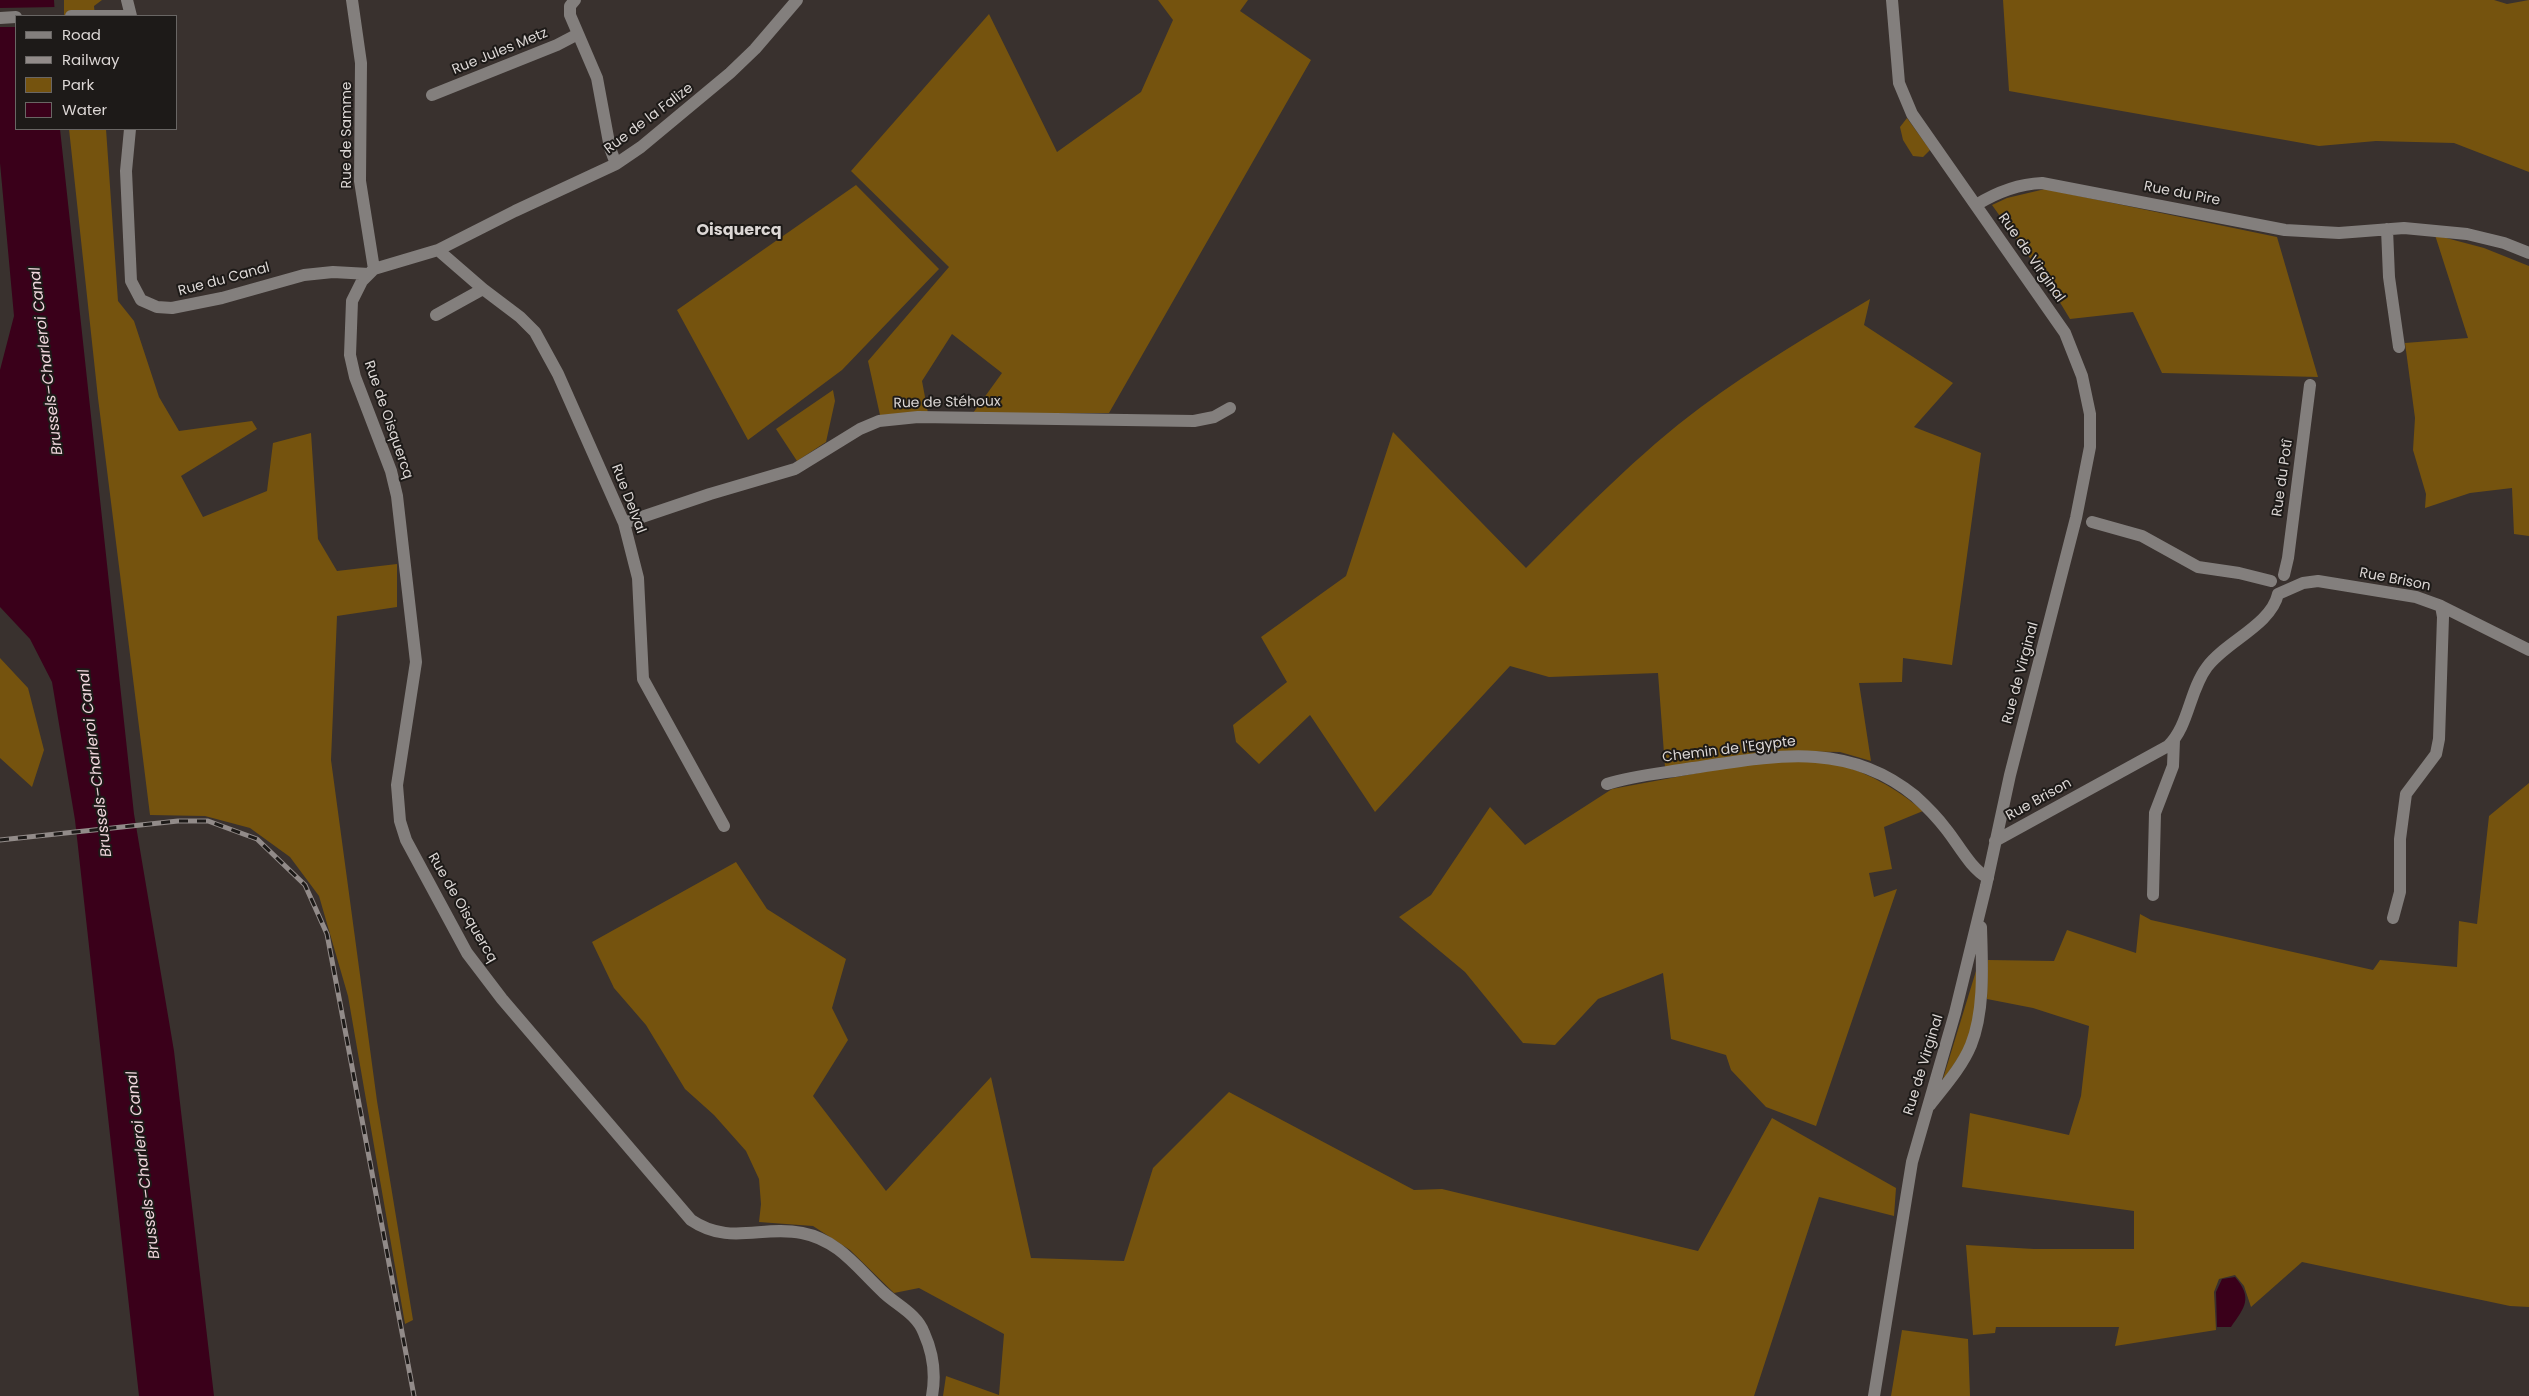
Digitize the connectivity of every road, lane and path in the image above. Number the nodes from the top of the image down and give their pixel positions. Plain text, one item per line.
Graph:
1 (127, 0) edge
2 (352, 0) edge
3 (574, 0) edge
4 (796, 0) edge
5 (1892, 0) edge
6 (131, 15) edge
7 (15, 17) edge
8 (0, 18) edge
9 (578, 34) junction
10 (432, 95) dead end
11 (130, 130) edge
12 (616, 164) junction
13 (1976, 205) junction
14 (2387, 229) junction
15 (438, 250) junction
16 (2529, 253) edge
17 (371, 271) junction
18 (483, 289) junction
19 (436, 315) dead end
20 (2399, 347) dead end
21 (2310, 385) dead end
22 (1230, 408) dead end
23 (624, 522) junction
24 (2092, 522) dead end
25 (2284, 575) junction
26 (2271, 581) junction
27 (2283, 591) junction
28 (2441, 606) junction
29 (2529, 650) edge
30 (2174, 740) junction
31 (1607, 784) dead end
32 (724, 826) dead end
33 (1995, 841) junction
34 (1988, 878) junction
35 (2153, 894) dead end
36 (1980, 910) junction
37 (2393, 918) dead end
38 (1925, 1111) junction
39 (932, 1396) edge
40 (1874, 1396) edge

1 - 6 street
2 - 17 street, Rue de Samme
3 - 9 street
4 - 12 street, Rue de la Falize
5 - 13 street, Rue de Virginal
7 - 8 street
9 - 10 street, Rue Jules Metz
9 - 12 street
11 - 17 street, Rue du Canal
12 - 15 street, Rue de la Falize
13 - 14 street, Rue du Pire
13 - 33 street, Rue de Virginal
14 - 16 street, Rue du Pire
14 - 20 street
15 - 17 street, Rue de la Falize
15 - 18 street, Rue Delval
17 - 39 street, Rue de Oisquercq
18 - 19 street
18 - 23 street, Rue Delval
21 - 25 street, Rue du Potî
22 - 23 street, Rue de Stéhoux
23 - 32 street, Rue Delval
24 - 26 street
25 - 26 street
25 - 27 street, Rue du Potî
26 - 27 street
27 - 28 street, Rue Brison
27 - 30 street
28 - 29 street, Rue Brison
28 - 37 street
30 - 33 street, Rue Brison
30 - 35 street
31 - 34 street, Chemin de l'Egypte
33 - 34 street, Rue de Virginal
34 - 36 street, Rue de Virginal
36 - 38 street, Rue de Virginal
36 - 38 street
38 - 40 street, Rue de Virginal

